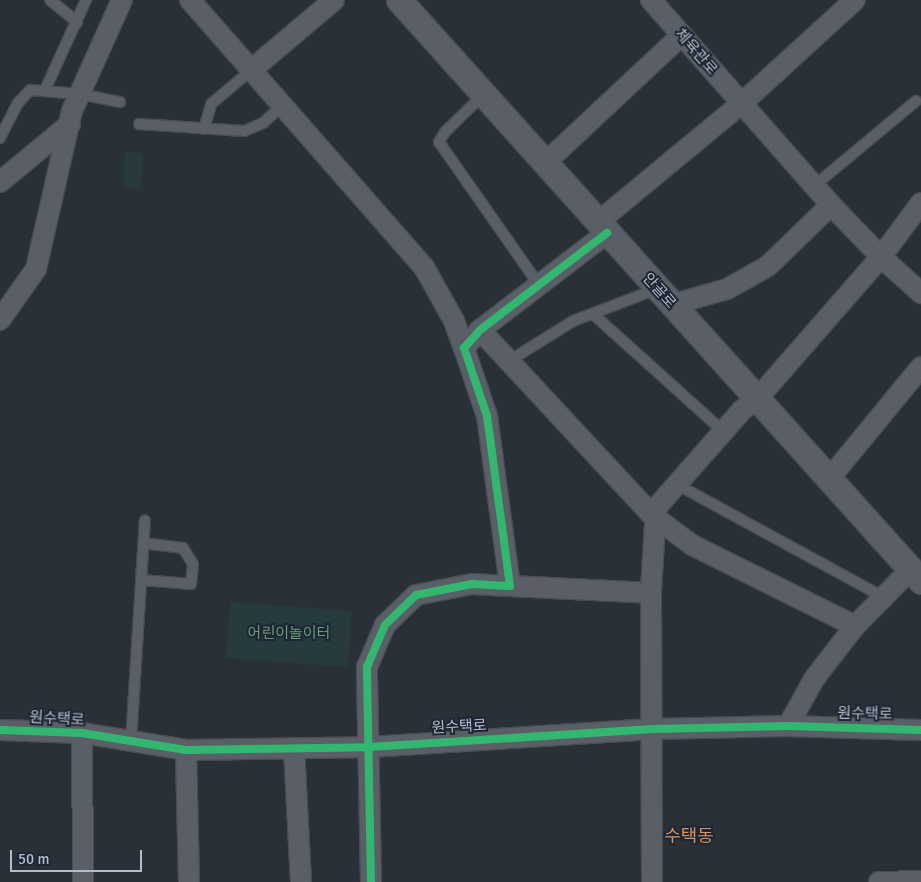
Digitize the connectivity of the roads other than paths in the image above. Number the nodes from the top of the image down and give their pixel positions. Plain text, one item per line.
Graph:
1 (50, 0) edge
2 (86, 0) edge
3 (122, 0) edge
4 (190, 0) edge
5 (334, 0) edge
6 (399, 0) edge
7 (651, 0) edge
8 (855, 0) edge
9 (76, 22) junction
10 (682, 36) junction
11 (250, 71) junction
12 (45, 90) junction
13 (80, 94) junction
14 (484, 95) junction
15 (916, 101) dead end
16 (120, 102) dead end
17 (741, 104) junction
18 (282, 106) junction
19 (70, 124) junction
20 (139, 124) dead end
21 (204, 129) junction
22 (0, 138) edge
23 (544, 164) junction
24 (0, 182) edge
25 (814, 186) junction
26 (921, 203) edge
27 (831, 205) junction
28 (602, 228) junction
29 (880, 257) junction
30 (539, 285) junction
31 (921, 293) edge
32 (664, 297) junction
33 (593, 314) junction
34 (0, 320) edge
35 (480, 330) junction
36 (464, 348) junction
37 (508, 361) junction
38 (921, 367) edge
39 (757, 399) junction
40 (724, 432) junction
41 (829, 479) junction
42 (676, 484) junction
43 (655, 518) junction
44 (145, 520) dead end
45 (144, 543) junction
46 (916, 575) edge
47 (142, 580) junction
48 (510, 586) junction
49 (651, 593) junction
50 (883, 597) junction
51 (855, 626) junction
52 (788, 726) junction
53 (0, 730) edge
54 (653, 730) junction
55 (921, 730) edge
56 (82, 733) junction
57 (130, 741) junction
58 (369, 747) junction
59 (294, 748) junction
60 (186, 750) junction
61 (921, 881) edge
62 (83, 882) edge
63 (189, 882) edge
64 (301, 882) edge
65 (371, 882) edge
66 (652, 882) edge
67 (879, 882) edge

1 - 9 lane
2 - 9 lane
3 - 13 street
4 - 11 street
5 - 11 street
6 - 14 street, 안골로
7 - 10 street, 체육관로
8 - 17 street
9 - 12 lane
10 - 17 street, 체육관로
10 - 23 street
11 - 18 street
11 - 21 lane
12 - 13 lane
12 - 22 lane
13 - 16 lane
13 - 19 street
14 - 23 street, 안골로
14 - 30 lane
15 - 25 lane
17 - 25 street, 체육관로
17 - 28 street
18 - 21 lane
18 - 36 street
19 - 24 street
19 - 34 street
20 - 21 lane
23 - 28 street, 안골로
25 - 27 street, 체육관로
26 - 29 street
27 - 29 street, 체육관로
27 - 32 street
28 - 30 street
28 - 32 street, 안골로
29 - 31 street, 체육관로
29 - 39 street
30 - 35 street
32 - 33 lane
32 - 39 street, 안골로
33 - 37 lane
33 - 40 lane
35 - 36 street
35 - 37 street
36 - 48 street
37 - 43 street
38 - 41 street
39 - 40 street
39 - 41 street, 안골로
40 - 42 street
41 - 46 street, 안골로
42 - 43 street
42 - 50 lane
43 - 49 street
43 - 51 street
44 - 45 lane
45 - 47 lane
45 - 47 lane
46 - 50 street
47 - 57 lane
48 - 49 street
48 - 58 street
49 - 54 street
50 - 51 street
51 - 52 street
52 - 54 street, 원수택로
52 - 55 street, 원수택로
53 - 56 street, 원수택로
54 - 58 street, 원수택로
54 - 66 street
56 - 57 street, 원수택로
56 - 62 street
57 - 60 street, 원수택로
58 - 59 street, 원수택로
58 - 65 street
59 - 60 street, 원수택로
59 - 64 street
60 - 63 street
61 - 67 street

